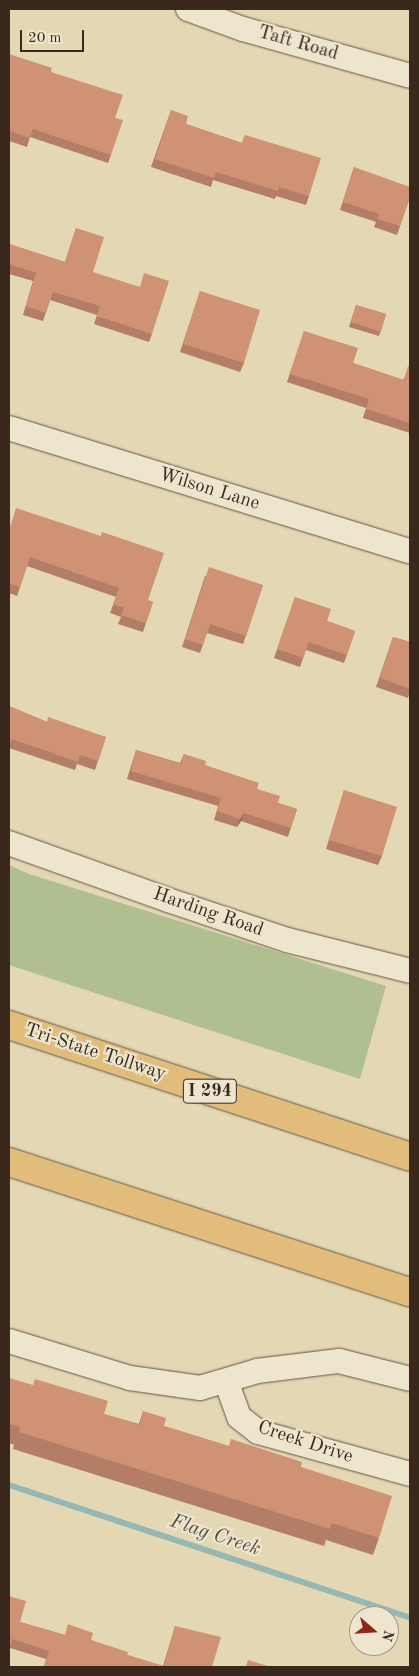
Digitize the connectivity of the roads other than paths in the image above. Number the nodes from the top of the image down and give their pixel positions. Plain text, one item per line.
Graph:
1 (188, 9) edge
2 (410, 76) edge
3 (9, 428) edge
4 (410, 551) edge
5 (9, 843) edge
6 (410, 971) edge
7 (9, 1025) edge
8 (410, 1157) edge
9 (9, 1162) edge
10 (410, 1292) edge
11 (9, 1341) edge
12 (410, 1379) edge
13 (226, 1381) junction
14 (410, 1474) edge

1 - 2 street, Taft Road
3 - 4 street, Wilson Lane
5 - 6 street, Harding Road
7 - 8 highway, Tri-State Tollway / I 294
9 - 10 highway
11 - 13 street
12 - 13 street
13 - 14 street, Creek Drive

